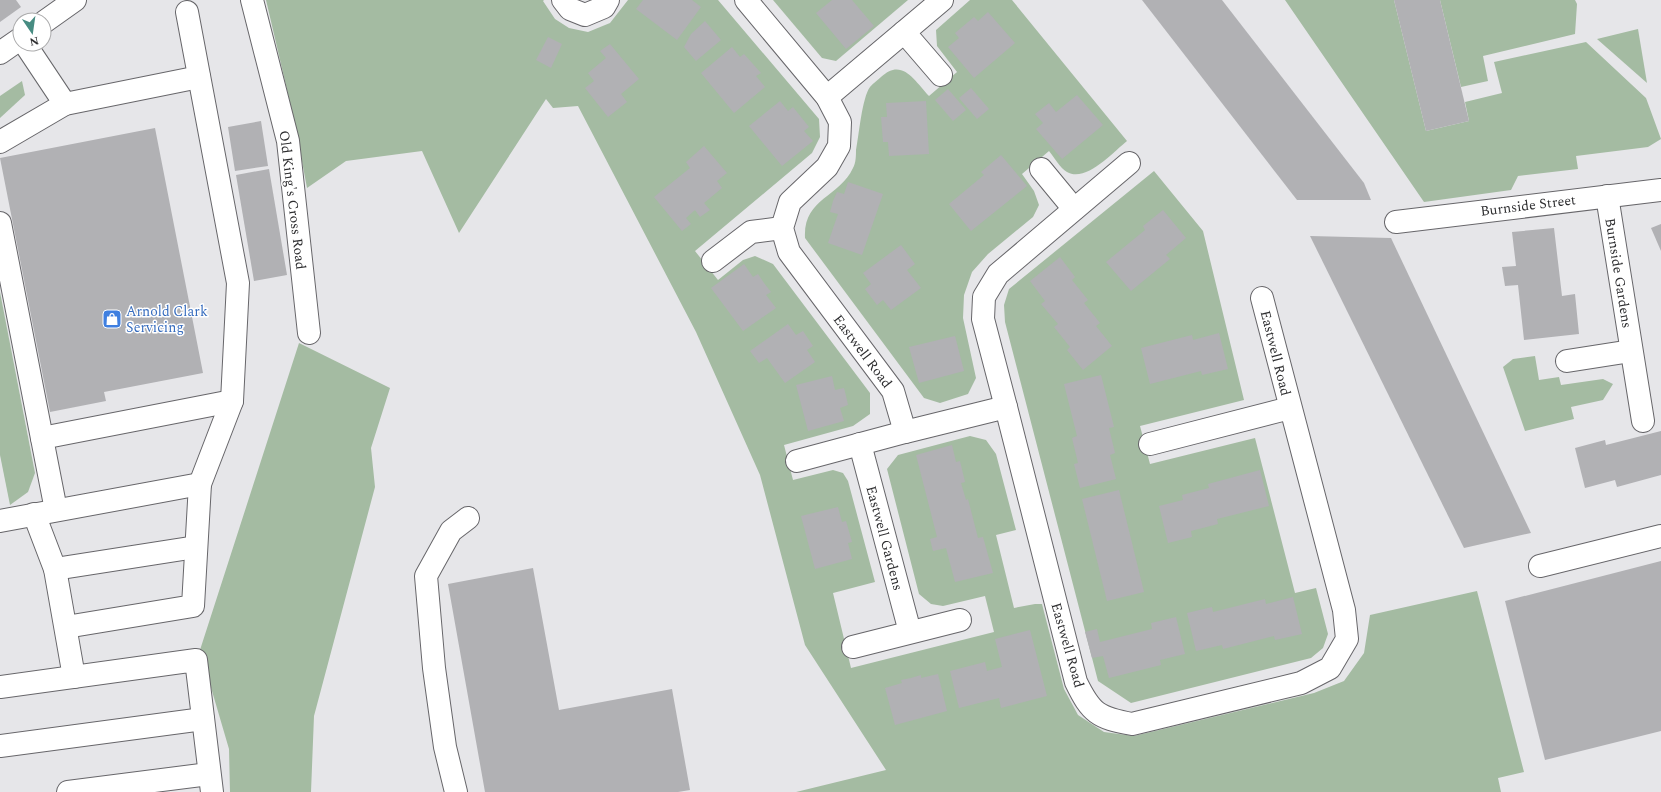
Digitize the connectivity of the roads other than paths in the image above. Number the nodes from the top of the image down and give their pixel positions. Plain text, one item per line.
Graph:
1 (75, 0) edge
2 (252, 0) edge
3 (563, 0) edge
4 (608, 0) edge
5 (746, 0) edge
6 (942, 0) edge
7 (187, 12) dead end
8 (52, 16) edge
9 (904, 32) junction
10 (12, 45) edge
11 (30, 52) edge
12 (0, 53) edge
13 (941, 75) dead end
14 (199, 77) junction
15 (827, 97) junction
16 (65, 104) junction
17 (0, 142) edge
18 (1129, 163) dead end
19 (1041, 169) dead end
20 (1661, 190) edge
21 (1607, 196) junction
22 (1074, 209) junction
23 (1396, 222) dead end
24 (0, 223) edge
25 (782, 228) junction
26 (713, 261) dead end
27 (1262, 298) dead end
28 (309, 333) dead end
29 (1631, 351) junction
30 (1567, 361) dead end
31 (232, 401) junction
32 (1006, 407) junction
33 (1290, 408) junction
34 (1643, 421) dead end
35 (905, 432) junction
36 (42, 438) junction
37 (860, 444) junction
38 (1150, 444) dead end
39 (796, 461) dead end
40 (200, 484) junction
41 (56, 510) junction
42 (34, 514) junction
43 (468, 518) dead end
44 (0, 521) edge
45 (1661, 536) edge
46 (196, 547) junction
47 (1540, 566) dead end
48 (55, 569) junction
49 (960, 620) dead end
50 (66, 627) junction
51 (910, 632) junction
52 (853, 647) dead end
53 (74, 676) junction
54 (0, 688) edge
55 (203, 719) junction
56 (0, 746) edge
57 (210, 783) edge
58 (68, 792) edge
59 (456, 792) edge

1 - 8 street
2 - 28 street, Old King's Cross Road
3 - 4 street
5 - 15 street
6 - 9 street
7 - 14 street
9 - 13 street
9 - 15 street
10 - 12 street
11 - 16 street
14 - 16 street
14 - 31 street
15 - 25 street
16 - 17 street
18 - 22 street, Eastwell Road
19 - 22 street
20 - 21 street, Burnside Street
21 - 23 street, Burnside Street
21 - 29 street, Burnside Gardens
22 - 32 street, Eastwell Road
24 - 36 street
25 - 26 street
25 - 35 street, Eastwell Road
27 - 33 street, Eastwell Road
29 - 30 street
29 - 34 street, Burnside Gardens
31 - 36 street
31 - 40 street
32 - 33 street, Eastwell Road
32 - 35 street
33 - 38 street, Eastwell Road
35 - 37 street
36 - 41 street
37 - 39 street
37 - 51 street, Eastwell Gardens
40 - 41 street
40 - 46 street
41 - 42 street
42 - 44 street
42 - 48 street
43 - 59 street
45 - 47 street
46 - 48 street
46 - 50 street
48 - 50 street
49 - 51 street
50 - 53 street
51 - 52 street
53 - 54 street
53 - 55 street
55 - 56 street
55 - 57 street
57 - 58 street

